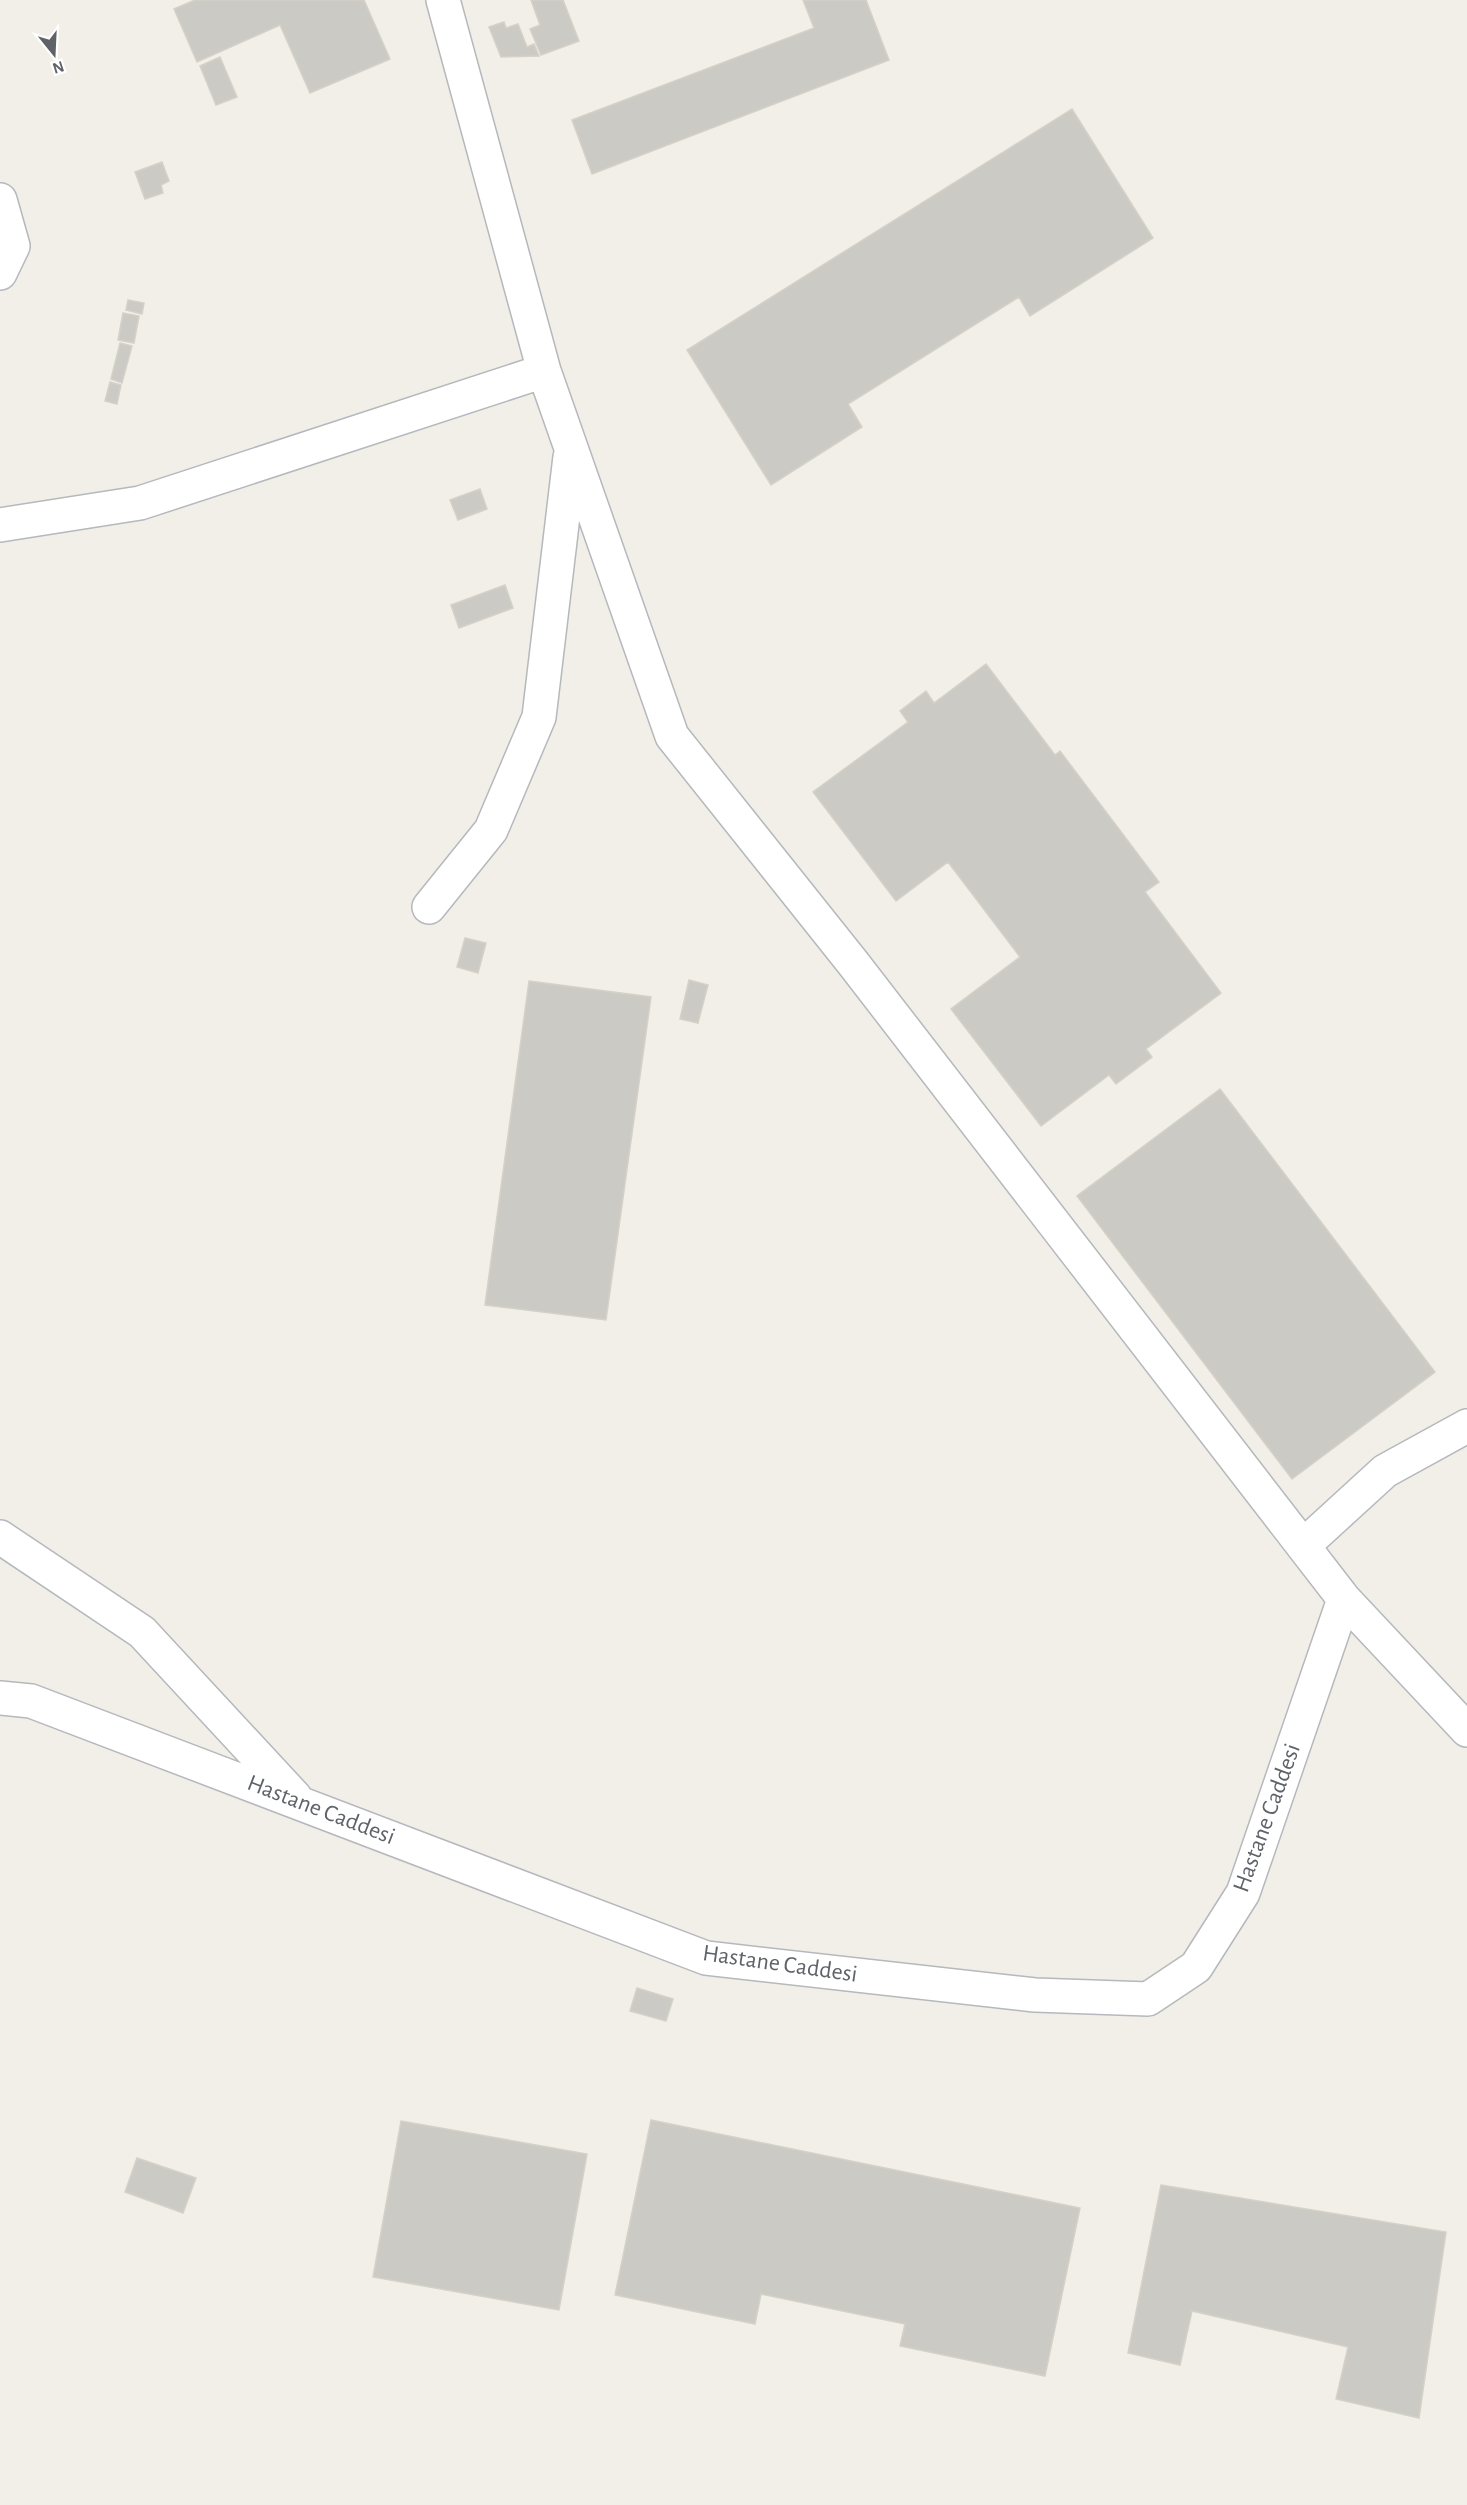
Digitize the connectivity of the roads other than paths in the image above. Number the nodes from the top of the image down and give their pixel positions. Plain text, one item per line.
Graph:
1 (443, 0) edge
2 (0, 200) edge
3 (0, 273) edge
4 (544, 372) junction
5 (571, 449) junction
6 (0, 525) edge
7 (429, 908) dead end
8 (1467, 1426) edge
9 (0, 1537) edge
10 (1303, 1546) junction
11 (1344, 1599) junction
12 (0, 1698) edge
13 (1467, 1730) edge
14 (301, 1802) junction

1 - 4 street
2 - 3 street
4 - 5 street
4 - 6 street
5 - 7 street
5 - 10 street
8 - 10 street
9 - 14 street
10 - 11 street
11 - 13 street
11 - 14 street, Hastane Caddesi
12 - 14 street, Hastane Caddesi

